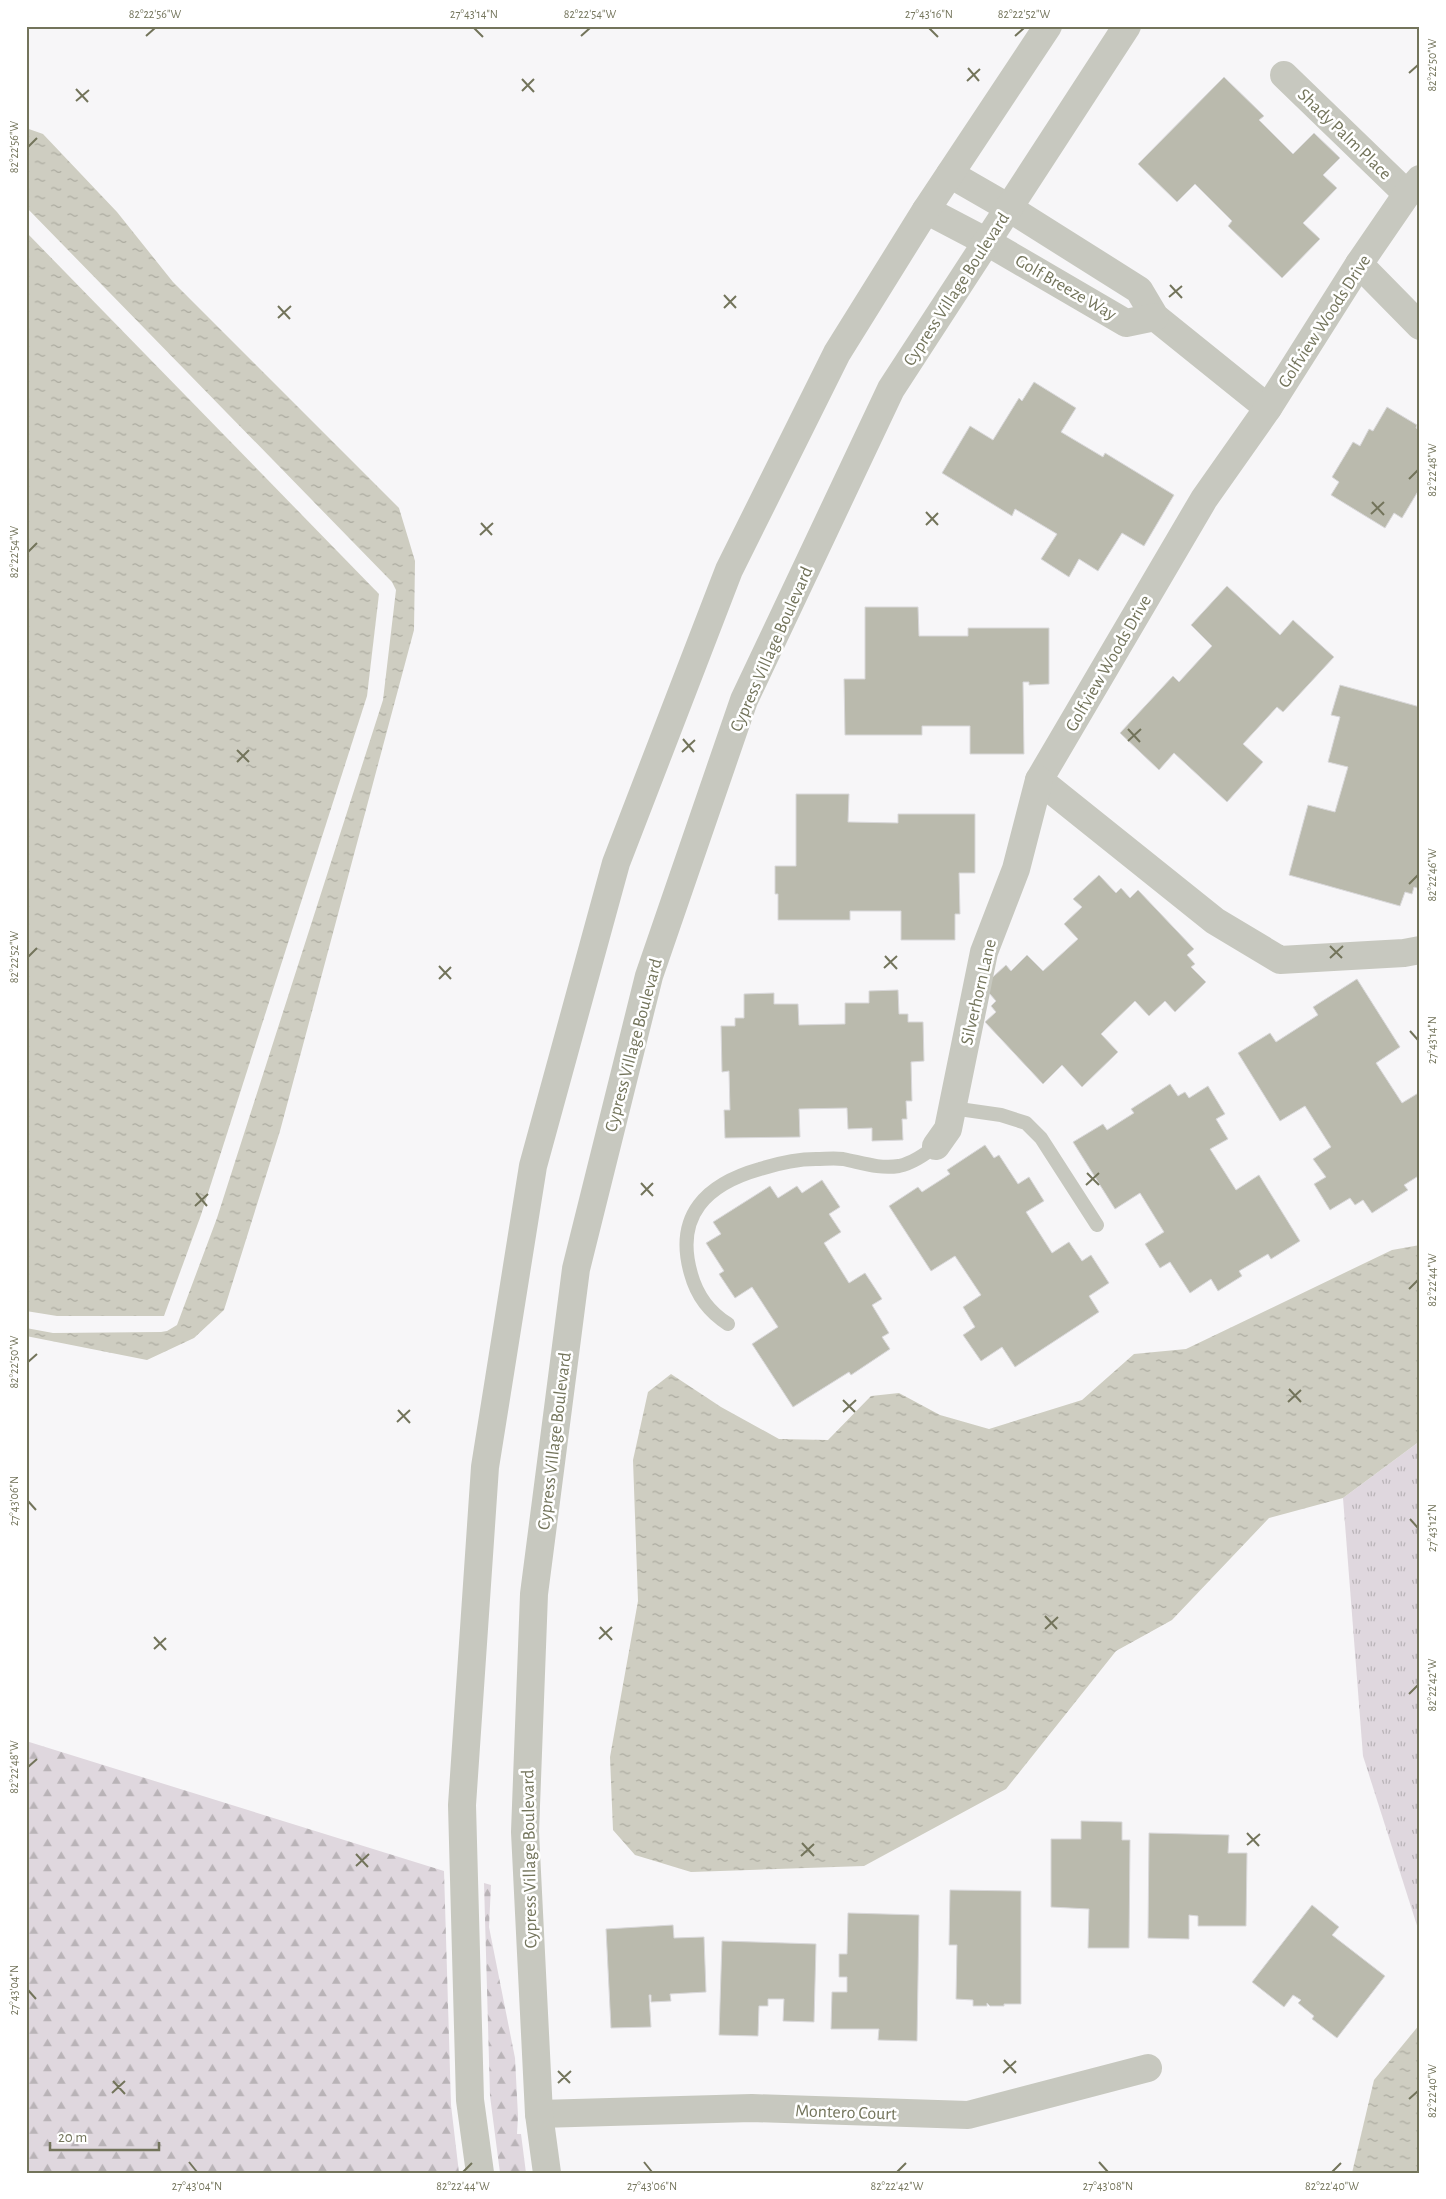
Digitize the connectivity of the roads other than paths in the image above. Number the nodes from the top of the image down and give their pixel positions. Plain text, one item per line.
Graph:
1 (1048, 26) edge
2 (1127, 26) edge
3 (1284, 75) dead end
4 (950, 174) junction
5 (1413, 186) edge
6 (1009, 208) junction
7 (926, 210) junction
8 (987, 242) junction
9 (1359, 264) junction
10 (1155, 317) junction
11 (1420, 326) edge
12 (1268, 408) junction
13 (1039, 780) junction
14 (1420, 950) edge
15 (952, 1108) junction
16 (936, 1146) joint
17 (1097, 1225) dead end
18 (728, 1324) dead end
19 (1148, 2068) dead end
20 (539, 2114) junction
21 (480, 2173) edge
22 (547, 2173) edge

1 - 4 street
2 - 6 street, Cypress Village Boulevard
3 - 5 street, Shady Palm Place
4 - 6 street, Golf Breeze Way
4 - 7 street
5 - 9 street, Golfview Woods Drive
6 - 8 street, Cypress Village Boulevard
6 - 10 street, Golf Breeze Way
7 - 8 street, Golf Breeze Way
7 - 21 street
8 - 10 street, Golf Breeze Way
8 - 20 street, Cypress Village Boulevard
9 - 11 street
9 - 12 street, Golfview Woods Drive
10 - 12 street, Golf Breeze Way
12 - 13 street, Golfview Woods Drive
13 - 14 street
13 - 15 street, Silverhorn Lane
15 - 16 street, Silverhorn Lane
15 - 17 lane
16 - 18 lane
19 - 20 street, Montero Court
20 - 22 street, Cypress Village Boulevard

